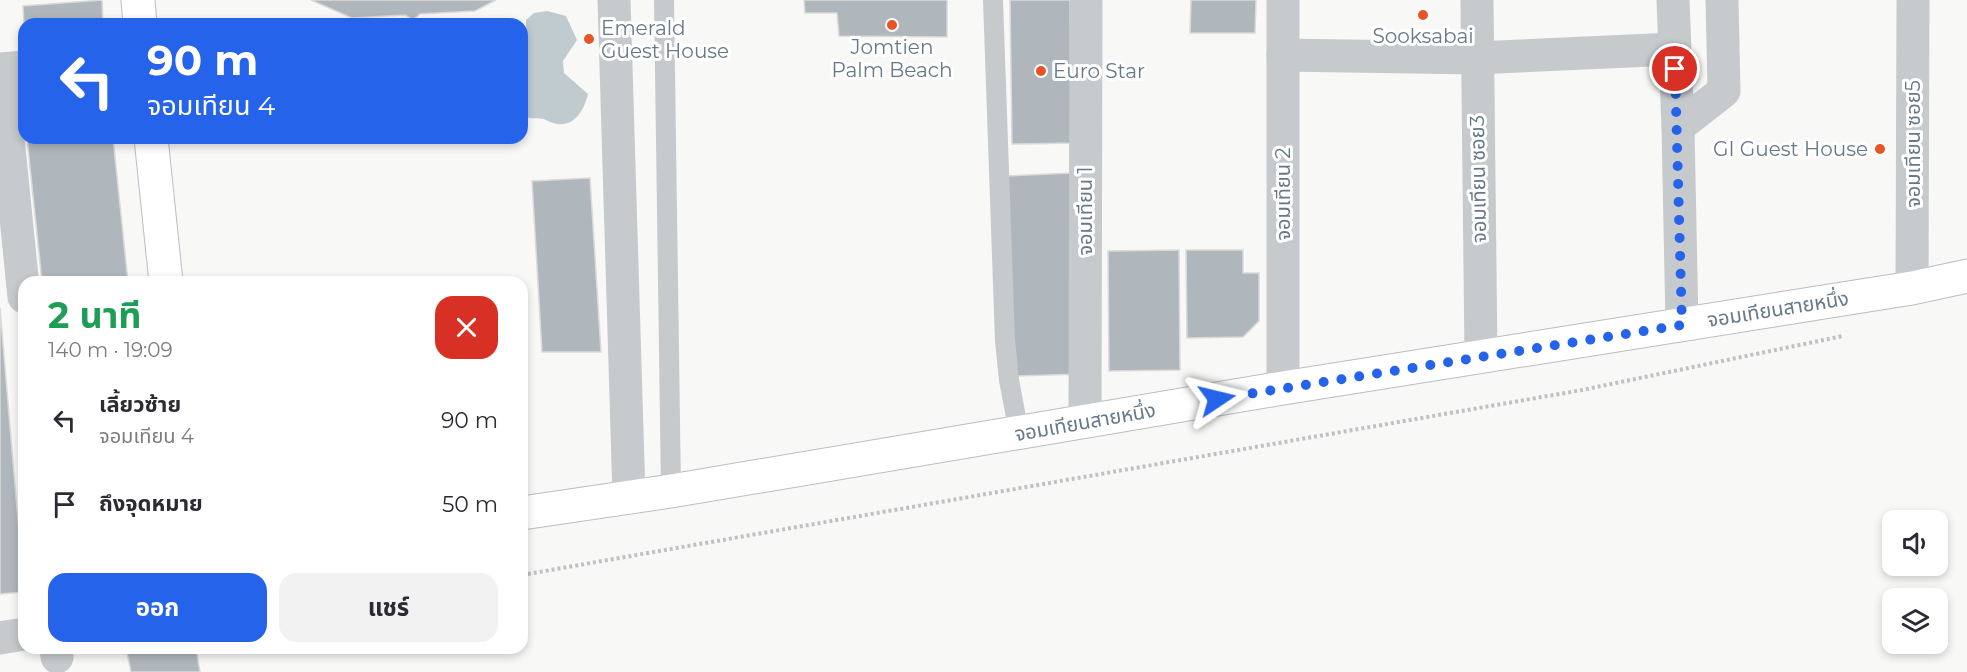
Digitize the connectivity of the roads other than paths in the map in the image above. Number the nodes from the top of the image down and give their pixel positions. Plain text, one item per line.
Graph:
1 (138, 0) edge
2 (614, 0) edge
3 (664, 0) edge
4 (993, 0) edge
5 (1086, 0) edge
6 (1283, 0) edge
7 (1477, 0) edge
8 (1673, 0) edge
9 (1722, 0) edge
10 (1913, 0) edge
11 (140, 18) edge
12 (1674, 49) junction
13 (1283, 55) junction
14 (1476, 58) junction
15 (18, 68) edge
16 (1678, 127) junction
17 (152, 144) edge
18 (22, 276) edge
19 (165, 276) edge
20 (1967, 276) edge
21 (1912, 288) junction
22 (1682, 325) junction
23 (1481, 357) junction
24 (1283, 388) junction
25 (1085, 422) junction
26 (1019, 433) junction
27 (671, 490) junction
28 (629, 497) junction
29 (528, 512) edge
30 (18, 635) edge
31 (0, 638) edge

1 - 11 street
2 - 28 street
3 - 27 lane
4 - 26 lane
5 - 25 street, จอมเทียน 1
6 - 13 street, จอมเทียน 2
7 - 14 street, จอมเทียน ซอย3
8 - 12 street
9 - 16 street
10 - 21 street, จอมเทียน ซอย5
12 - 14 street
12 - 16 street
13 - 14 street
13 - 24 street, จอมเทียน 2
14 - 23 street, จอมเทียน ซอย3
15 - 18 street
16 - 22 street
17 - 19 street
20 - 21 street, จอมเทียนสายหนึ่ง
21 - 22 street, จอมเทียนสายหนึ่ง
22 - 23 street, จอมเทียนสายหนึ่ง
23 - 24 street, จอมเทียนสายหนึ่ง
24 - 25 street, จอมเทียนสายหนึ่ง
25 - 26 street, จอมเทียนสายหนึ่ง
26 - 27 street, จอมเทียนสายหนึ่ง
27 - 28 street, จอมเทียนสายหนึ่ง
28 - 29 street, จอมเทียนสายหนึ่ง
30 - 31 street

